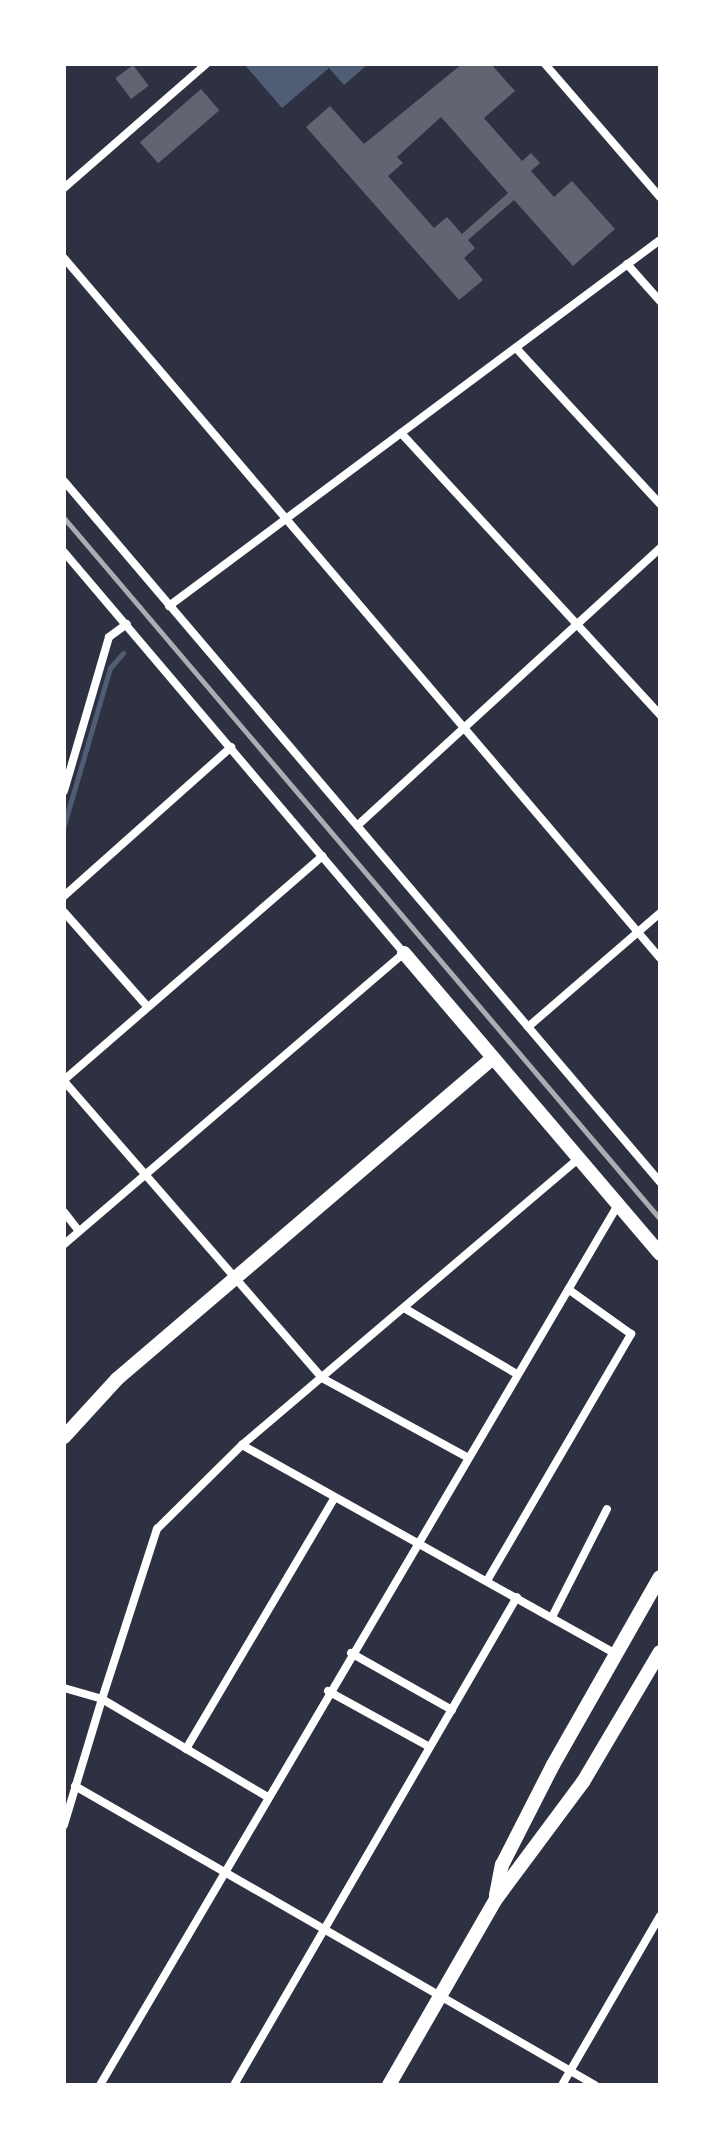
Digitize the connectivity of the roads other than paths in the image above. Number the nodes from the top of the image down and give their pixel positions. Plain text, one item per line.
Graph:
1 (206, 64) edge
2 (545, 64) edge
3 (64, 188) edge
4 (660, 197) edge
5 (660, 240) edge
6 (64, 258) edge
7 (627, 264) junction
8 (660, 301) edge
9 (516, 348) junction
10 (401, 433) junction
11 (64, 481) edge
12 (660, 504) edge
13 (285, 519) junction
14 (660, 548) edge
15 (64, 552) edge
16 (169, 606) junction
17 (127, 624) junction
18 (577, 626) junction
19 (660, 715) edge
20 (466, 729) junction
21 (231, 747) junction
22 (64, 791) edge
23 (358, 825) junction
24 (323, 856) junction
25 (64, 896) edge
26 (64, 912) edge
27 (660, 913) edge
28 (638, 932) junction
29 (404, 953) junction
30 (660, 958) edge
31 (147, 1006) junction
32 (528, 1027) junction
33 (493, 1058) junction
34 (64, 1080) edge
35 (579, 1158) junction
36 (146, 1174) junction
37 (660, 1182) edge
38 (618, 1205) junction
39 (64, 1212) edge
40 (79, 1231) junction
41 (64, 1244) edge
42 (660, 1254) edge
43 (236, 1279) junction
44 (568, 1289) junction
45 (404, 1308) junction
46 (517, 1374) junction
47 (322, 1378) junction
48 (64, 1437) edge
49 (242, 1445) junction
50 (467, 1457) junction
51 (334, 1499) junction
52 (607, 1509) dead end
53 (418, 1539) junction
54 (660, 1577) edge
55 (488, 1579) junction
56 (517, 1597) junction
57 (552, 1617) junction
58 (660, 1652) edge
59 (351, 1653) junction
60 (616, 1654) junction
61 (64, 1688) edge
62 (328, 1691) junction
63 (102, 1699) junction
64 (452, 1710) junction
65 (430, 1747) junction
66 (186, 1749) junction
67 (75, 1786) junction
68 (266, 1796) junction
69 (64, 1825) edge
70 (223, 1868) junction
71 (496, 1899) junction
72 (660, 1916) edge
73 (326, 1927) junction
74 (441, 1995) junction
75 (570, 2071) junction
76 (100, 2085) edge
77 (234, 2085) edge
78 (389, 2085) edge
79 (562, 2085) edge
80 (595, 2085) edge

1 - 3 street
2 - 4 street
5 - 7 street
6 - 13 street
7 - 8 street
7 - 9 street
9 - 10 street
9 - 12 street
10 - 13 street
10 - 18 street
11 - 16 street
13 - 16 street
13 - 20 street
14 - 18 street
15 - 17 street
16 - 23 street
17 - 21 street
17 - 22 street
18 - 19 street
18 - 20 street
20 - 23 street
20 - 28 street
21 - 24 street
21 - 25 street
23 - 32 street
24 - 29 street
24 - 31 street
26 - 31 street
27 - 28 street
28 - 30 street
28 - 32 street
29 - 33 street
29 - 36 street
31 - 34 street
32 - 37 street
33 - 35 street
33 - 43 street
34 - 36 street
35 - 38 street
35 - 45 street
36 - 40 street
36 - 43 street
38 - 42 street
38 - 44 street
39 - 40 street
40 - 41 street
43 - 47 street
43 - 48 street
44 - 46 street
44 - 55 street
45 - 46 street
45 - 47 street
46 - 50 street
47 - 49 street
47 - 50 street
49 - 51 street
49 - 63 street
50 - 53 street
51 - 53 street
51 - 66 street
52 - 57 street
53 - 55 street
53 - 59 street
54 - 60 street
55 - 56 street
56 - 57 street
56 - 64 street
57 - 60 street
58 - 71 street
59 - 62 street
59 - 64 street
60 - 71 street
61 - 63 street
62 - 65 street
62 - 68 street
63 - 66 street
63 - 67 street
64 - 65 street
65 - 73 street
66 - 68 street
67 - 69 street
67 - 70 street
68 - 70 street
70 - 73 street
70 - 76 street
71 - 74 street
72 - 75 street
73 - 74 street
73 - 77 street
74 - 75 street
74 - 78 street
75 - 79 street
75 - 80 street

